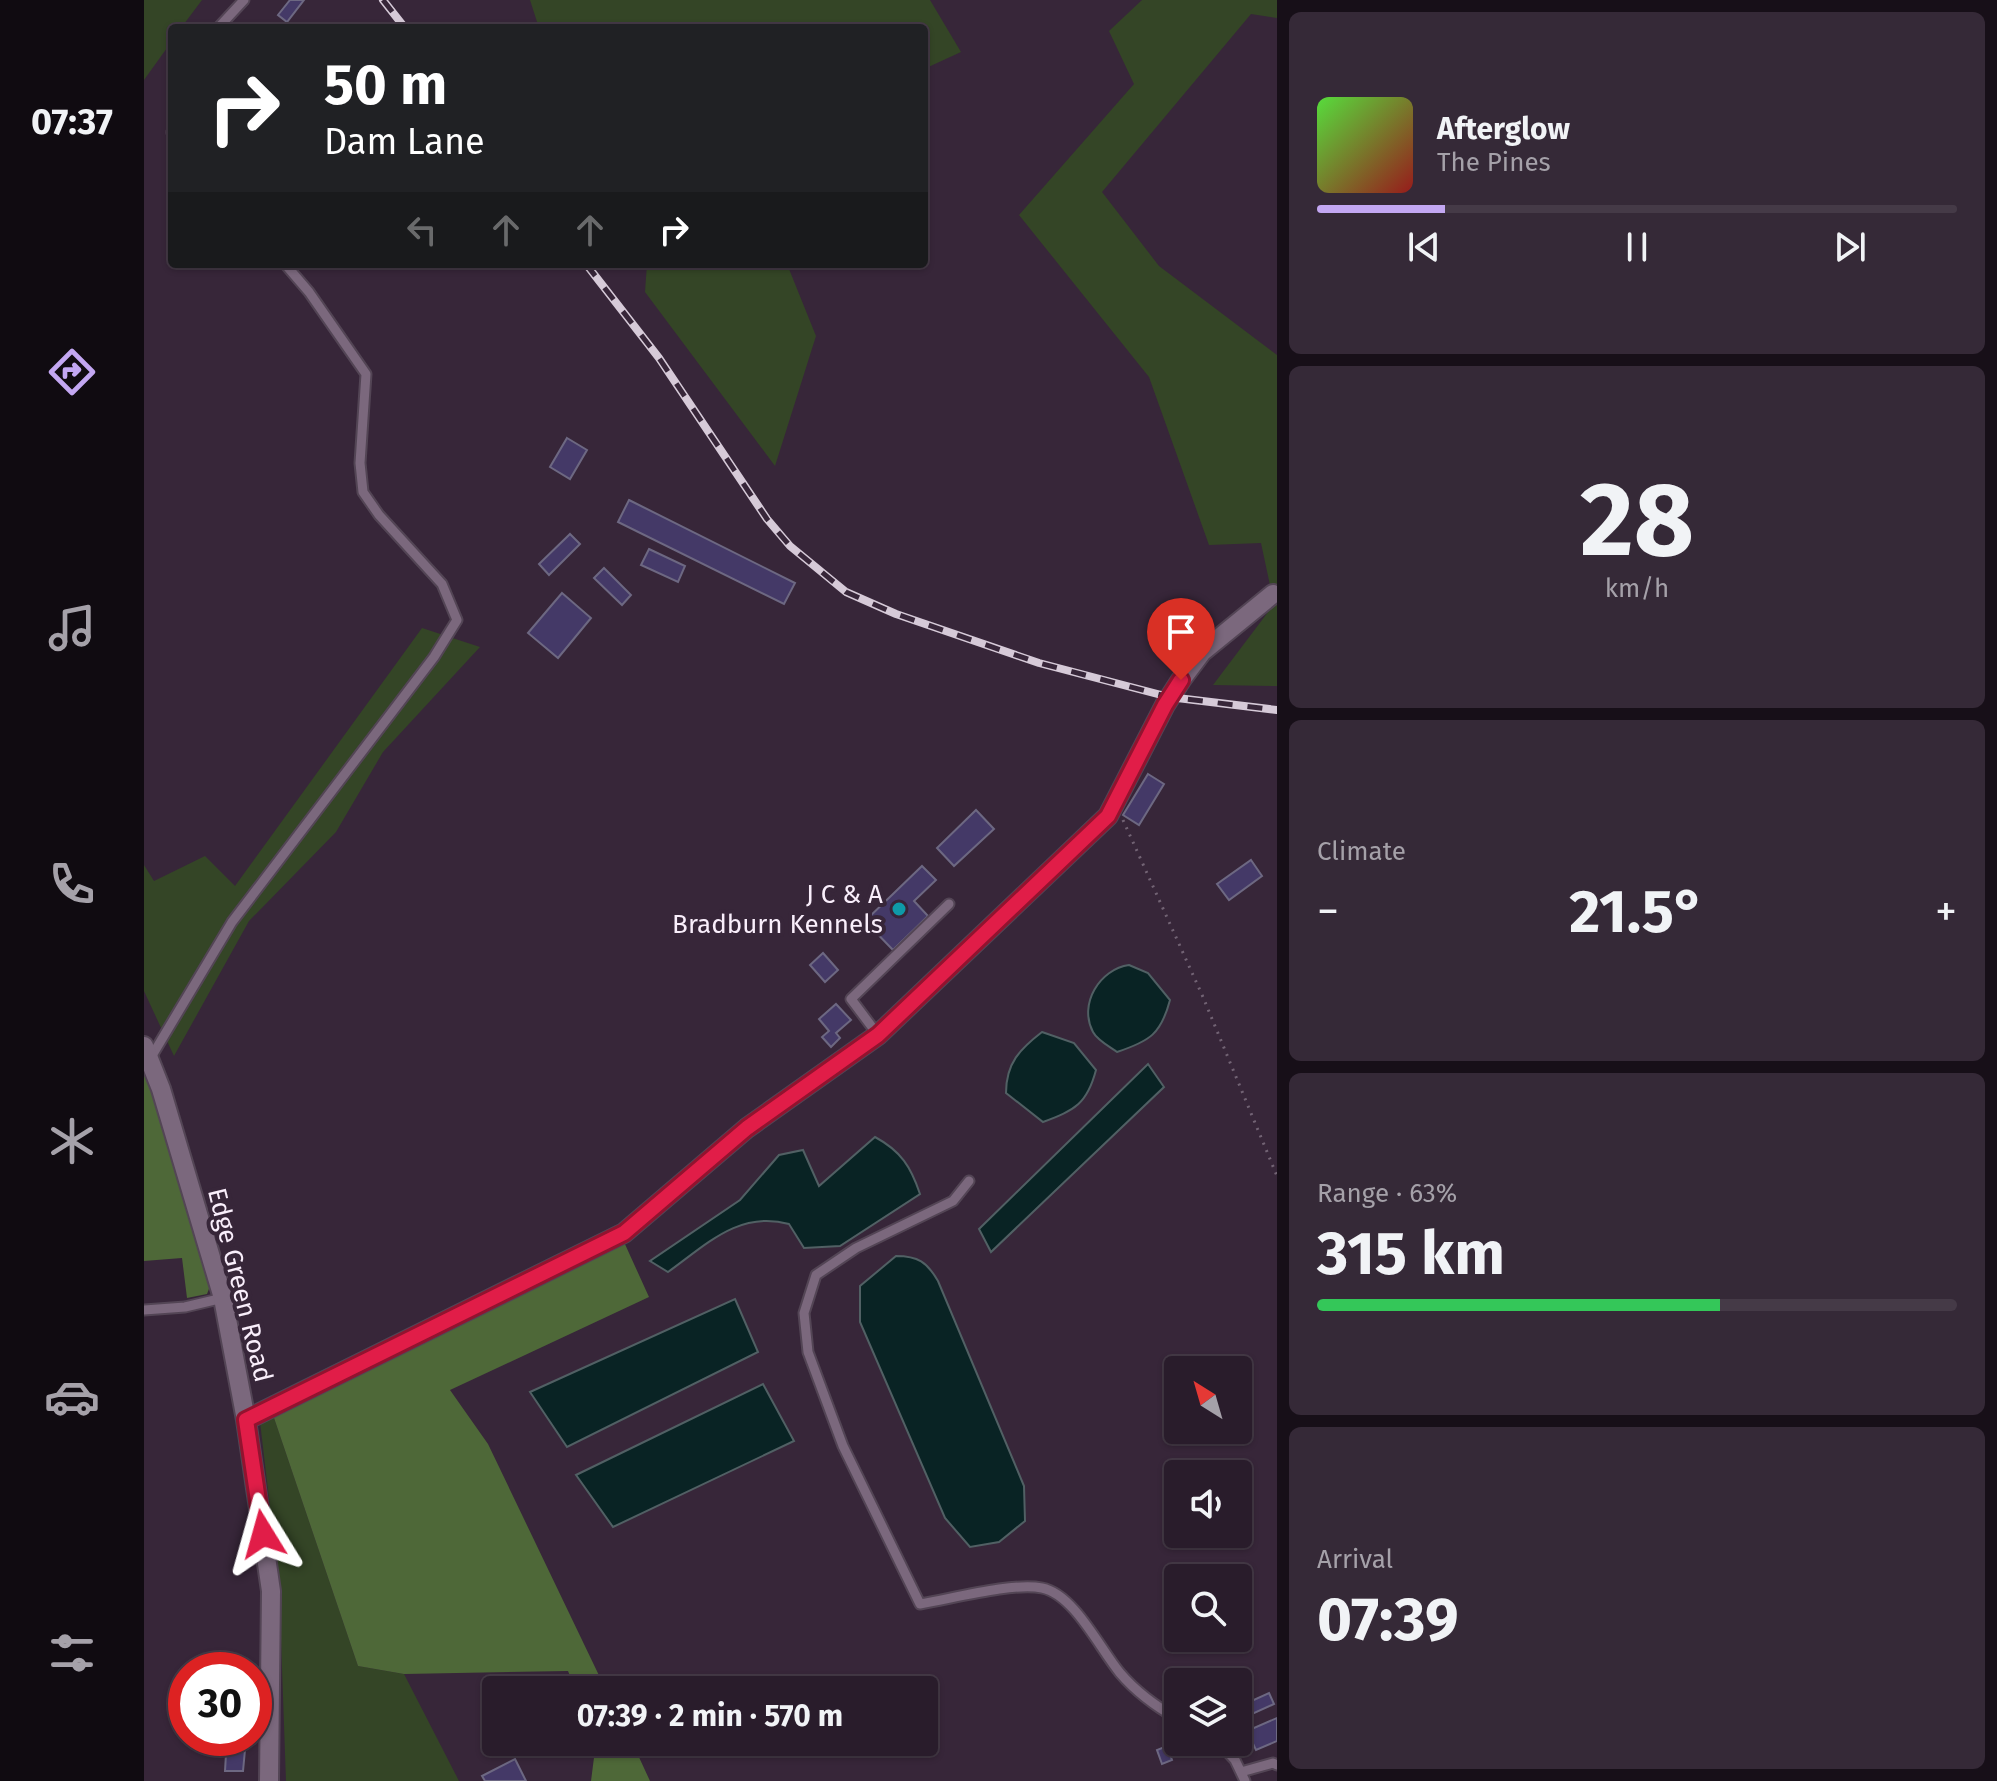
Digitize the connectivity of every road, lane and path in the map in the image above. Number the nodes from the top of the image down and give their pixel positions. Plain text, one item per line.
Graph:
1 (244, 0) edge
2 (222, 24) edge
3 (288, 268) edge
4 (1273, 594) dead end
5 (1116, 803) junction
6 (949, 904) dead end
7 (878, 1035) junction
8 (147, 1052) edge
9 (1277, 1176) edge
10 (969, 1181) dead end
11 (223, 1298) junction
12 (144, 1310) edge
13 (246, 1420) junction
14 (1164, 1711) edge
15 (1231, 1756) edge
16 (1277, 1765) edge
17 (1243, 1777) edge
18 (269, 1781) edge

1 - 2 lane
3 - 8 lane
4 - 5 street
5 - 7 street
5 - 9 path
6 - 7 lane
7 - 13 street
8 - 11 street, Edge Green Road
10 - 14 lane
11 - 12 lane
11 - 13 street, Edge Green Road
13 - 18 street, Edge Green Road
15 - 17 lane
16 - 17 lane

